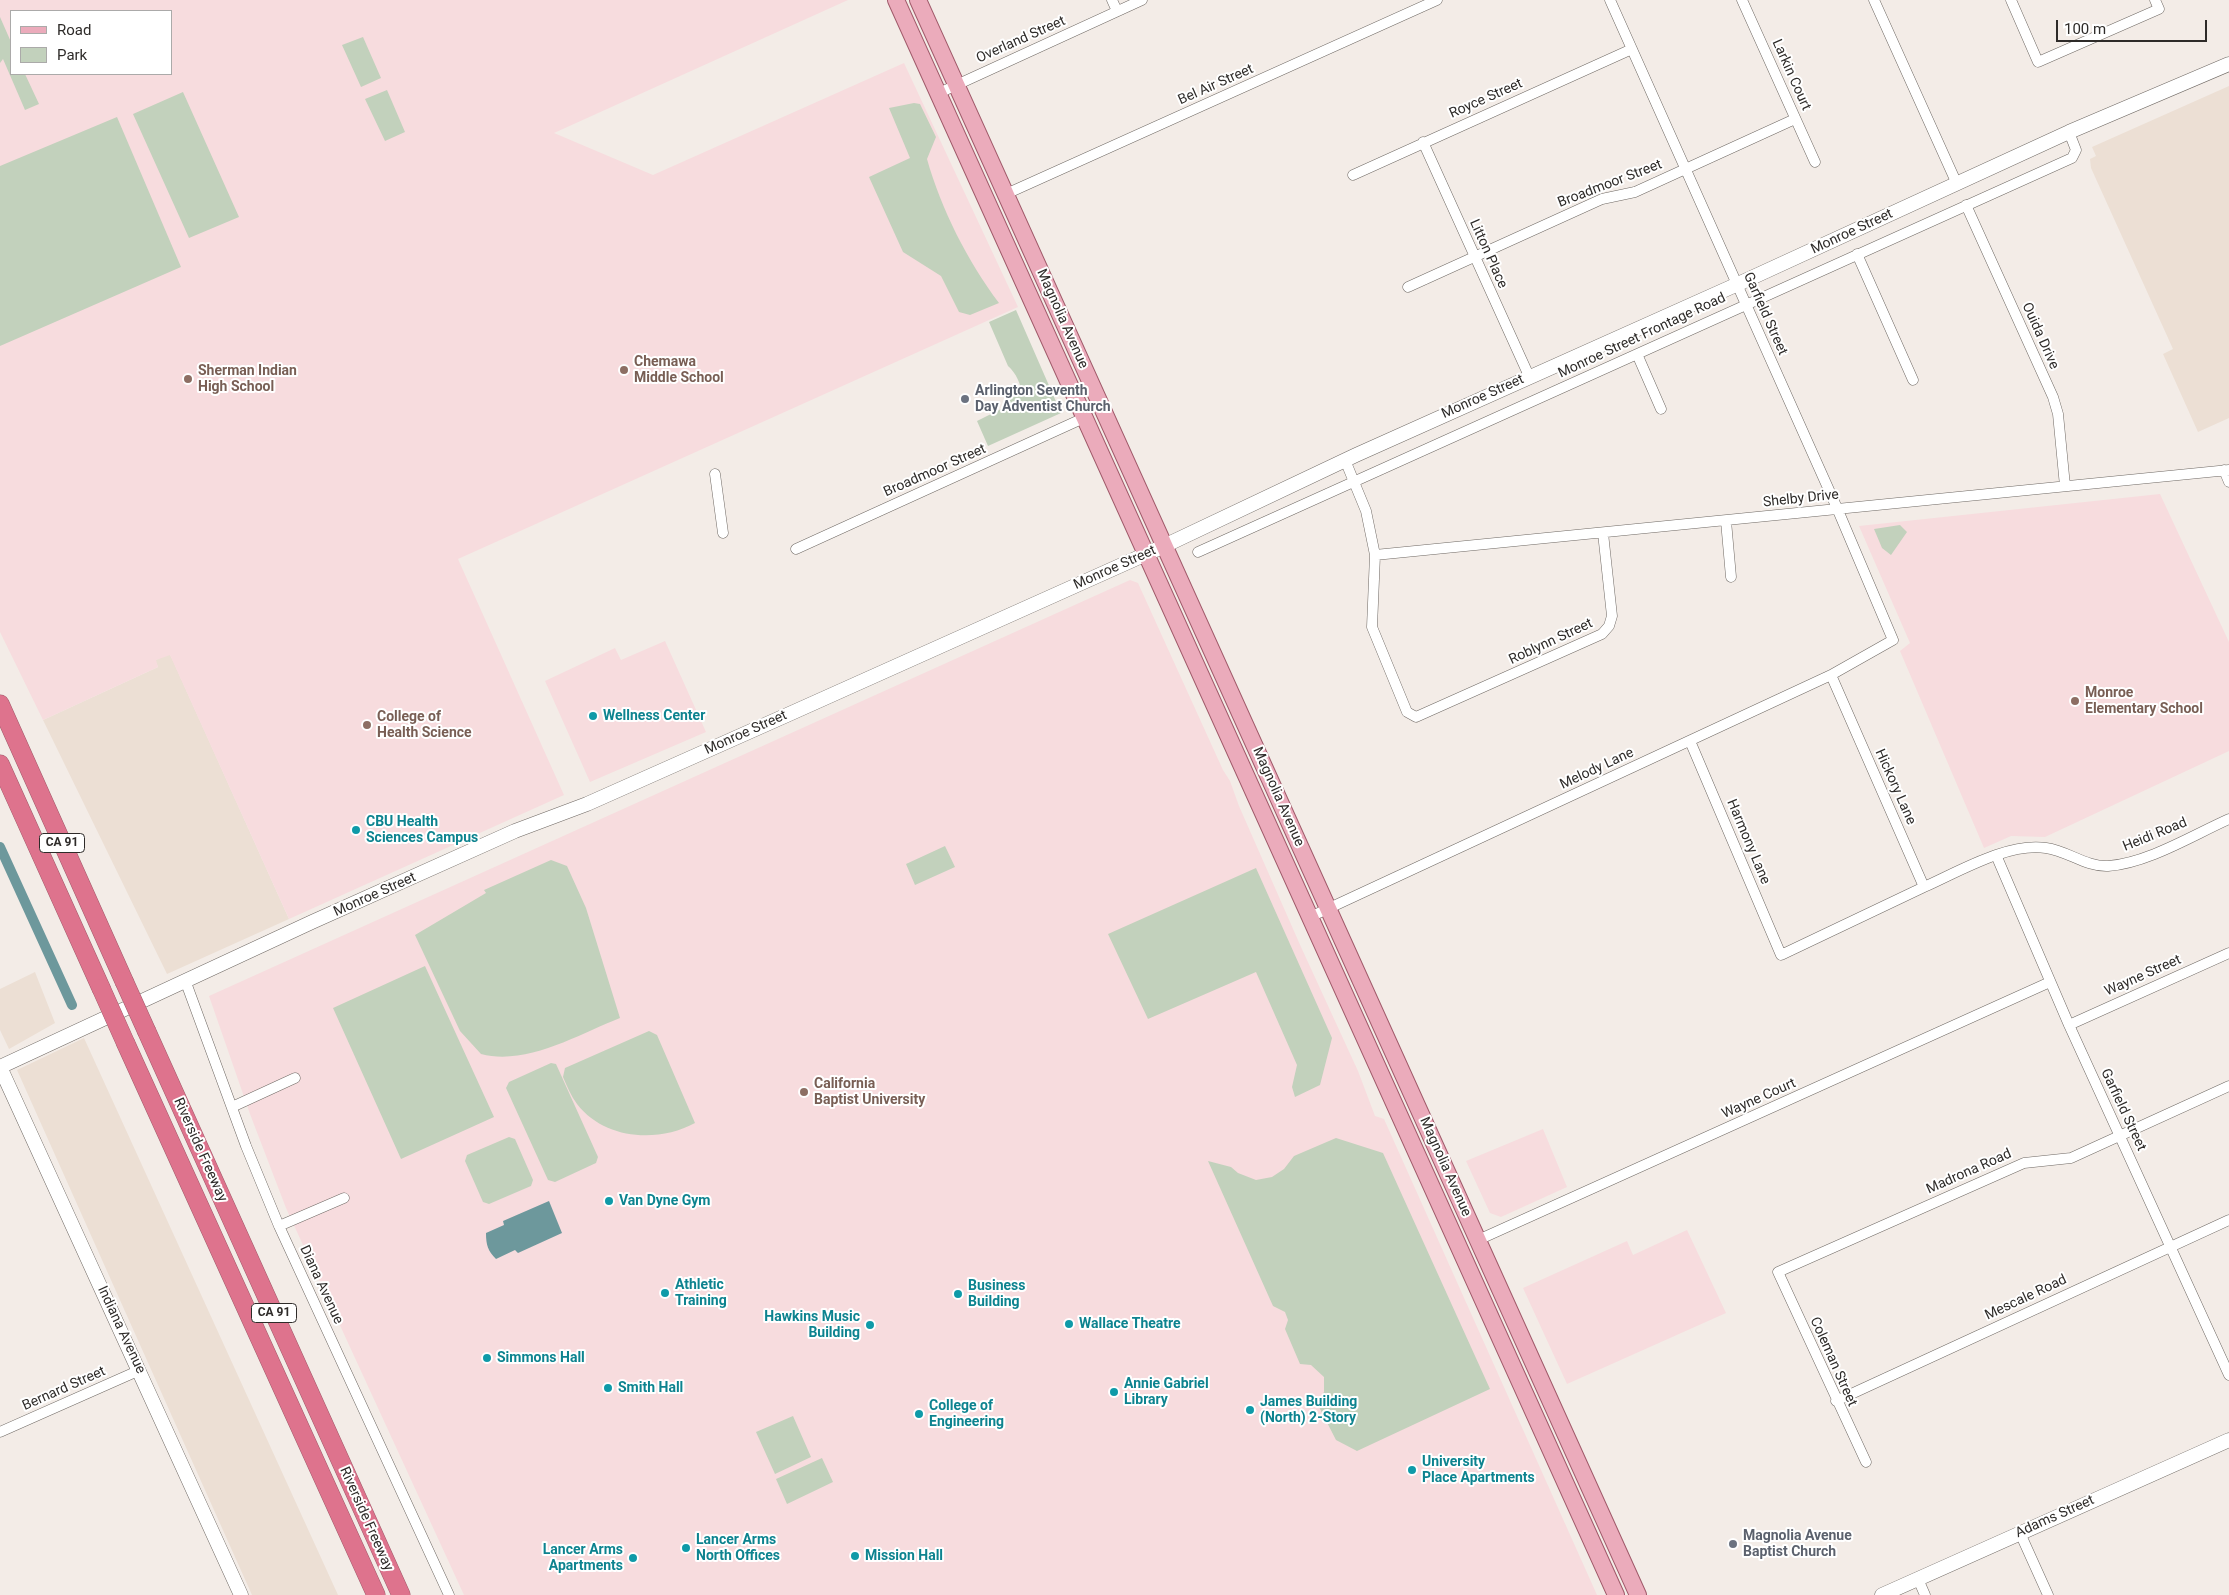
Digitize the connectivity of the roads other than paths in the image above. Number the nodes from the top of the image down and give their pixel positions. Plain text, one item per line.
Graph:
1 (896, 0) edge
2 (918, 0) edge
3 (1112, 0) edge
4 (1142, 0) edge
5 (1437, 0) edge
6 (1610, 0) edge
7 (1742, 0) edge
8 (1874, 0) edge
9 (2011, 0) edge
10 (2157, 5) edge
11 (1117, 12) junction
12 (1632, 49) junction
13 (2229, 64) edge
14 (956, 84) junction
15 (939, 93) junction
16 (1795, 119) junction
17 (2070, 132) junction
18 (1423, 142) junction
19 (1815, 162) dead end
20 (1685, 169) junction
21 (1352, 175) dead end
22 (1957, 184) junction
23 (1006, 194) junction
24 (1966, 205) junction
25 (1857, 254) junction
26 (1475, 258) junction
27 (1738, 284) junction
28 (1408, 287) dead end
29 (1746, 304) junction
30 (1636, 354) junction
31 (1529, 376) junction
32 (1913, 380) dead end
33 (1661, 410) dead end
34 (1086, 418) junction
35 (1345, 460) junction
36 (2226, 470) edge
37 (715, 474) dead end
38 (1354, 481) junction
39 (2229, 482) edge
40 (2065, 486) junction
41 (1837, 508) junction
42 (1726, 521) junction
43 (723, 533) dead end
44 (1603, 533) junction
45 (1164, 546) junction
46 (796, 549) dead end
47 (1198, 552) dead end
48 (1147, 554) junction
49 (1375, 555) junction
50 (1731, 577) dead end
51 (1893, 640) joint
52 (1831, 675) junction
53 (0, 704) edge
54 (1690, 741) junction
55 (0, 764) edge
56 (2229, 819) edge
57 (1996, 855) junction
58 (1924, 887) junction
59 (1328, 908) junction
60 (1310, 917) junction
61 (2229, 953) edge
62 (186, 980) junction
63 (2050, 982) junction
64 (2068, 1025) junction
65 (0, 1067) edge
66 (295, 1078) dead end
67 (2229, 1086) edge
68 (232, 1107) junction
69 (2119, 1135) junction
70 (344, 1198) dead end
71 (2229, 1220) edge
72 (279, 1226) junction
73 (1478, 1240) junction
74 (2169, 1247) junction
75 (1460, 1249) junction
76 (1778, 1272) joint
77 (140, 1370) junction
78 (2229, 1375) edge
79 (1836, 1401) junction
80 (0, 1432) edge
81 (2229, 1440) edge
82 (1866, 1462) dead end
83 (2020, 1532) junction
84 (1918, 1579) junction
85 (241, 1595) edge
86 (376, 1595) edge
87 (401, 1595) edge
88 (449, 1595) edge
89 (1616, 1595) edge
90 (1638, 1595) edge
91 (1882, 1595) edge
92 (1925, 1595) edge
93 (2048, 1595) edge

1 - 15 main road, Magnolia Avenue
2 - 14 main road, Magnolia Avenue
3 - 11 street
4 - 11 street, Overland Street
5 - 23 street, Bel Air Street
6 - 12 street, Garfield Street
7 - 16 street, Larkin Court
8 - 22 street
9 - 10 street
11 - 14 street, Overland Street
12 - 18 street, Royce Street
12 - 20 street, Garfield Street
13 - 17 street, Monroe Street
14 - 15 street, Overland Street
14 - 23 main road, Magnolia Avenue
15 - 34 main road, Magnolia Avenue
16 - 19 street, Larkin Court
16 - 20 street, Broadmoor Street
17 - 22 street, Monroe Street
17 - 24 street, Monroe Street Frontage Road
18 - 21 street, Royce Street
18 - 26 street, Litton Place
20 - 26 street, Broadmoor Street
20 - 27 street, Garfield Street
22 - 27 street, Monroe Street
23 - 45 main road, Magnolia Avenue
24 - 25 street, Monroe Street Frontage Road
24 - 40 street, Ouida Drive
25 - 29 street, Monroe Street Frontage Road
25 - 32 street
26 - 28 street, Broadmoor Street
26 - 31 street, Litton Place
27 - 29 street, Garfield Street
27 - 31 street, Monroe Street
29 - 30 street, Monroe Street Frontage Road
29 - 41 street, Garfield Street
30 - 33 street
30 - 38 street, Monroe Street Frontage Road
31 - 35 street, Monroe Street
34 - 46 street, Broadmoor Street
34 - 48 main road, Magnolia Avenue
35 - 38 street
35 - 45 street, Monroe Street
36 - 39 street
36 - 40 street, Shelby Drive
37 - 43 street
38 - 47 street, Monroe Street Frontage Road
38 - 49 street
40 - 41 street, Shelby Drive
41 - 42 street, Shelby Drive
41 - 51 street, Garfield Street
42 - 44 street, Shelby Drive
42 - 50 street
44 - 49 street, Shelby Drive
44 - 49 street, Roblynn Street
45 - 48 street, Monroe Street
45 - 59 main road, Magnolia Avenue
48 - 60 main road, Magnolia Avenue
48 - 62 street, Monroe Street
51 - 52 street, Melody Lane
52 - 54 street, Melody Lane
52 - 58 street, Hickory Lane
53 - 87 highway, Riverside Freeway / CA 91, bridge
54 - 58 street, Harmony Lane
54 - 59 street, Melody Lane
55 - 86 highway, Riverside Freeway / CA 91, bridge
56 - 57 street, Heidi Road
57 - 58 street, Heidi Road
57 - 63 street, Garfield Street
59 - 60 street, Melody Lane
59 - 73 main road, Magnolia Avenue
60 - 75 main road, Magnolia Avenue
61 - 64 street, Wayne Street
62 - 65 street, Monroe Street
62 - 68 street, Diana Avenue
63 - 64 street, Garfield Street
63 - 73 street, Wayne Court
64 - 69 street, Garfield Street
65 - 77 street, Indiana Avenue
66 - 68 street
67 - 69 street, Madrona Road
68 - 72 street, Diana Avenue
69 - 74 street, Garfield Street
69 - 76 street, Madrona Road
70 - 72 street
71 - 74 street, Mescale Road
72 - 88 street, Diana Avenue
73 - 75 main road
73 - 90 main road, Magnolia Avenue
74 - 78 street, Garfield Street
74 - 79 street, Mescale Road
75 - 89 main road, Magnolia Avenue
76 - 79 street, Coleman Street
77 - 80 street, Bernard Street
77 - 85 street, Indiana Avenue
79 - 82 street, Coleman Street
81 - 83 street, Adams Street
83 - 84 street, Adams Street
83 - 93 street
84 - 91 street, Adams Street
84 - 92 street

